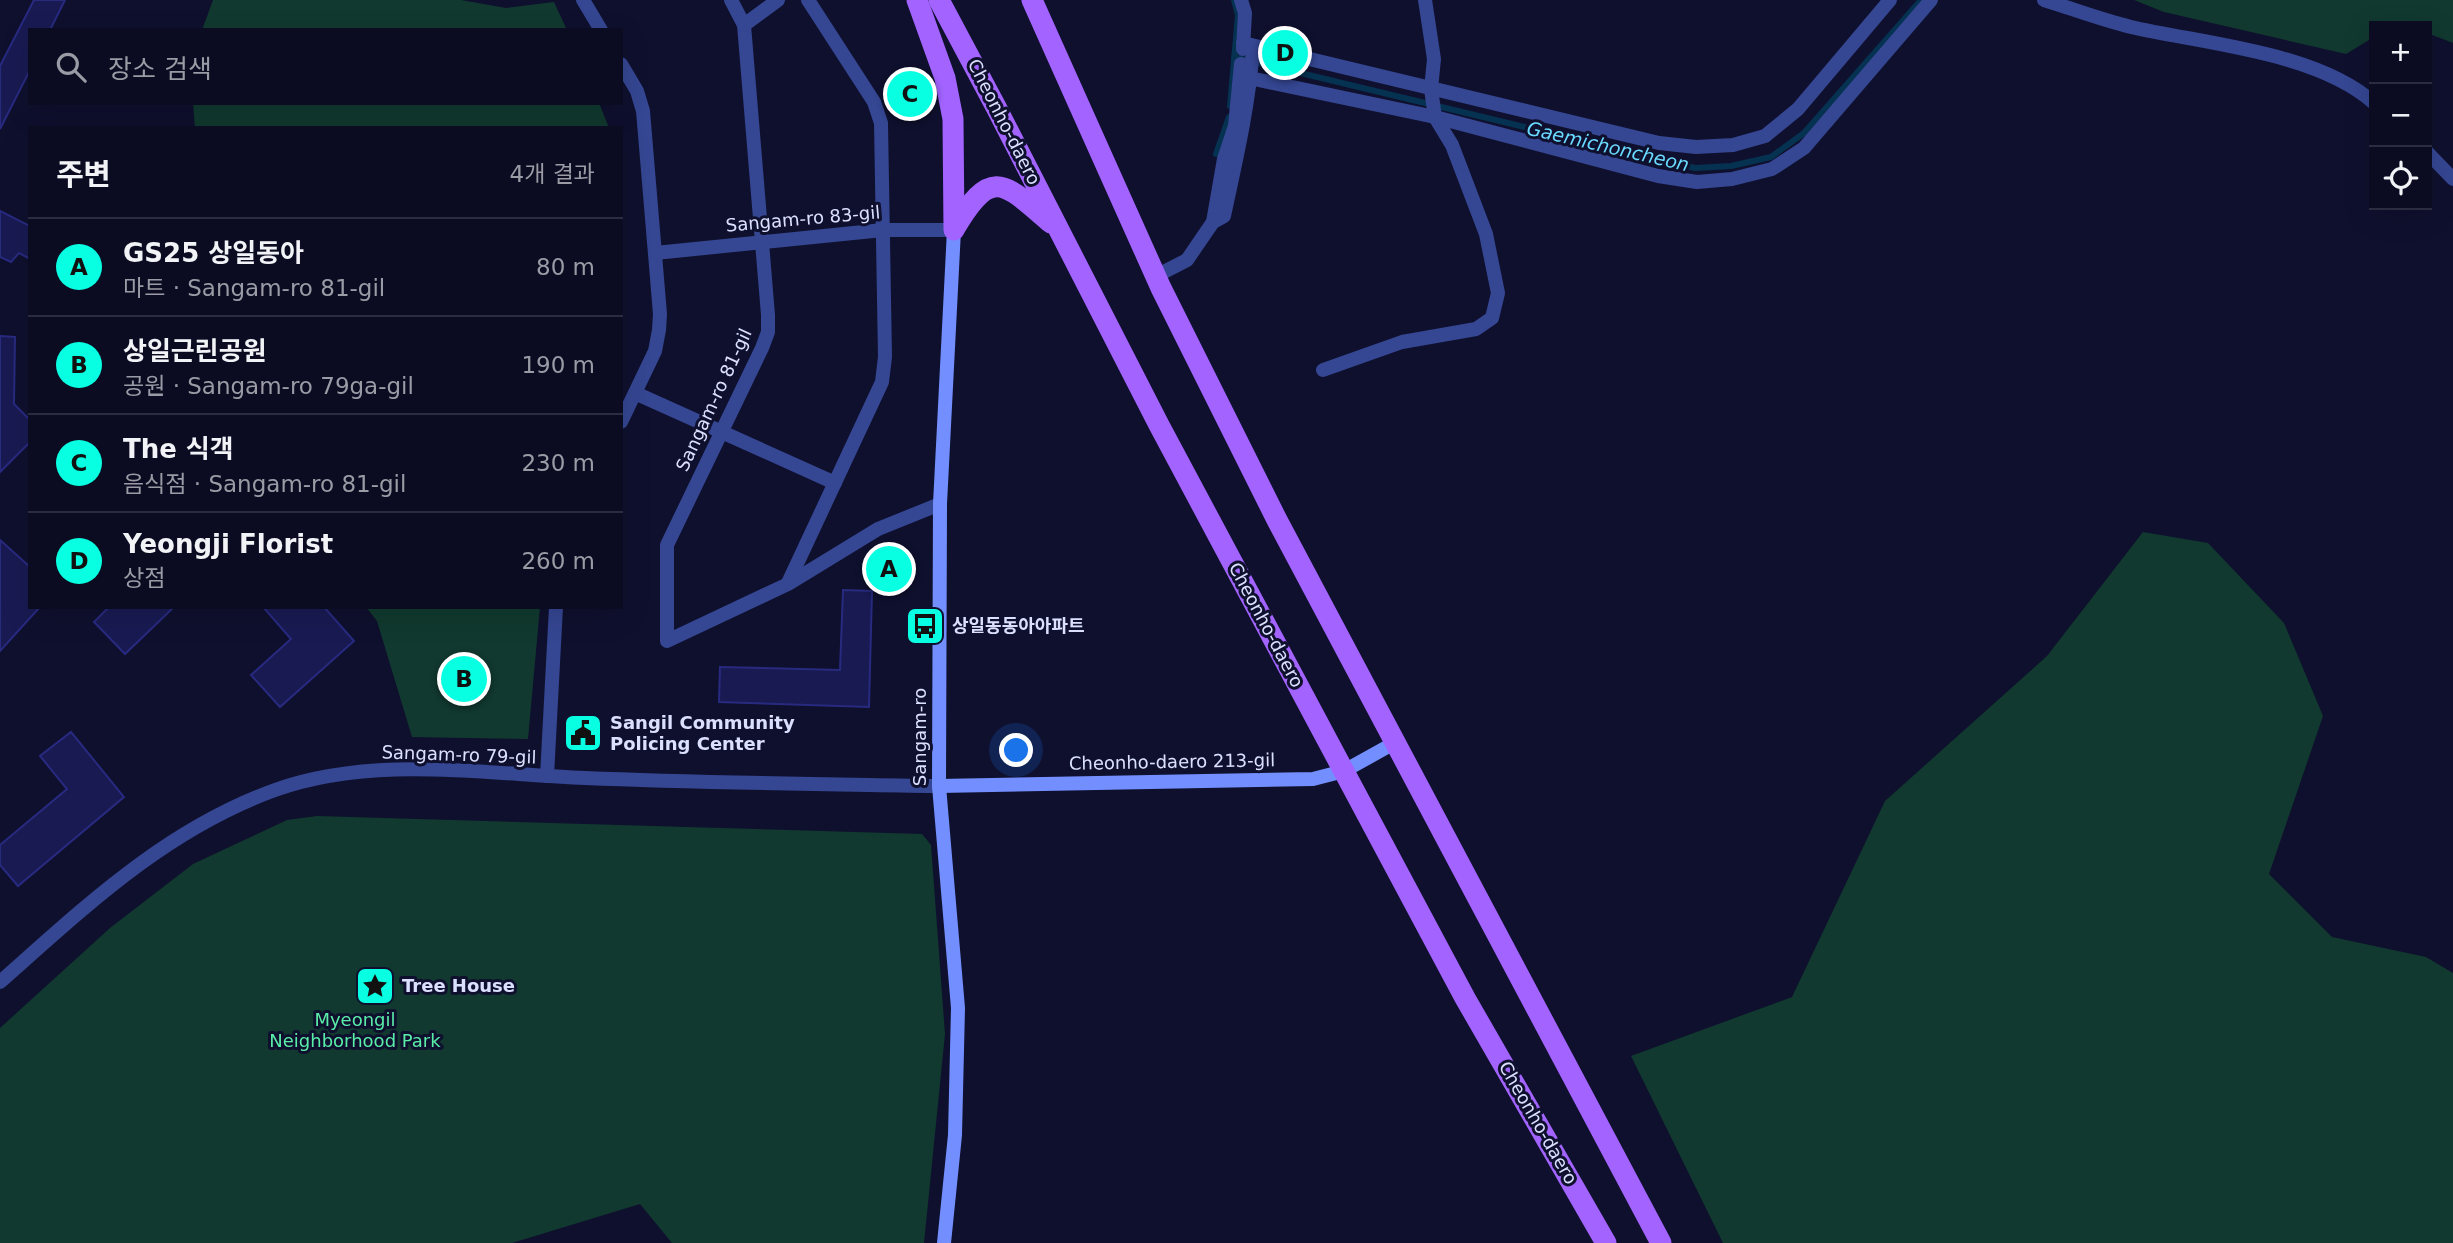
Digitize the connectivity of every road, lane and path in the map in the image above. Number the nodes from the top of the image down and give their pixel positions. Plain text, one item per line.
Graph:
1 (583, 0) edge
2 (731, 0) edge
3 (778, 0) edge
4 (808, 0) edge
5 (917, 0) edge
6 (939, 0) edge
7 (1032, 0) edge
8 (1241, 0) edge
9 (1425, 0) edge
10 (1890, 0) edge
11 (1931, 0) edge
12 (2044, 0) edge
13 (744, 24) junction
14 (600, 28) edge
15 (1246, 46) junction
16 (623, 68) edge
17 (1245, 73) junction
18 (1431, 89) junction
19 (2369, 100) edge
20 (1436, 117) junction
21 (2432, 157) edge
22 (2453, 179) edge
23 (1058, 228) junction
24 (883, 230) junction
25 (954, 230) junction
26 (762, 242) junction
27 (655, 253) junction
28 (1156, 276) junction
29 (1323, 370) dead end
30 (635, 393) junction
31 (623, 418) edge
32 (721, 432) junction
33 (835, 483) junction
34 (940, 504) junction
35 (788, 584) junction
36 (556, 609) edge
37 (1396, 742) junction
38 (1344, 771) junction
39 (547, 776) junction
40 (939, 786) junction
41 (0, 982) edge
42 (944, 1243) edge
43 (1606, 1243) edge
44 (1661, 1243) edge

1 - 14 street
2 - 13 street, Sangam-ro 81-gil
3 - 13 street
4 - 24 street
5 - 25 main road
6 - 23 main road, Cheonho-daero
7 - 28 main road
8 - 15 street
9 - 18 street
10 - 18 street
11 - 20 street
12 - 19 street
13 - 26 street, Sangam-ro 81-gil
15 - 17 street
15 - 18 street
16 - 27 street
17 - 20 street
17 - 28 street
18 - 20 street
20 - 29 street
21 - 22 street
23 - 25 main road
23 - 38 main road, Cheonho-daero
24 - 25 street, Sangam-ro 83-gil
24 - 26 street, Sangam-ro 83-gil
24 - 33 street
25 - 34 main road, Sangam-ro
26 - 27 street, Sangam-ro 83-gil
26 - 32 street, Sangam-ro 81-gil
27 - 30 street
28 - 37 main road
30 - 31 street
30 - 32 street
32 - 33 street
32 - 35 street, Sangam-ro 81-gil
33 - 35 street
34 - 35 street, Sangam-ro 81-gil
34 - 40 main road, Sangam-ro
36 - 39 street
37 - 38 main road, Cheonho-daero 213-gil
37 - 44 main road
38 - 40 main road, Cheonho-daero 213-gil
38 - 43 main road, Cheonho-daero
39 - 40 street, Sangam-ro 79-gil
39 - 41 street, Sangam-ro 79-gil
40 - 42 main road, Sangam-ro

